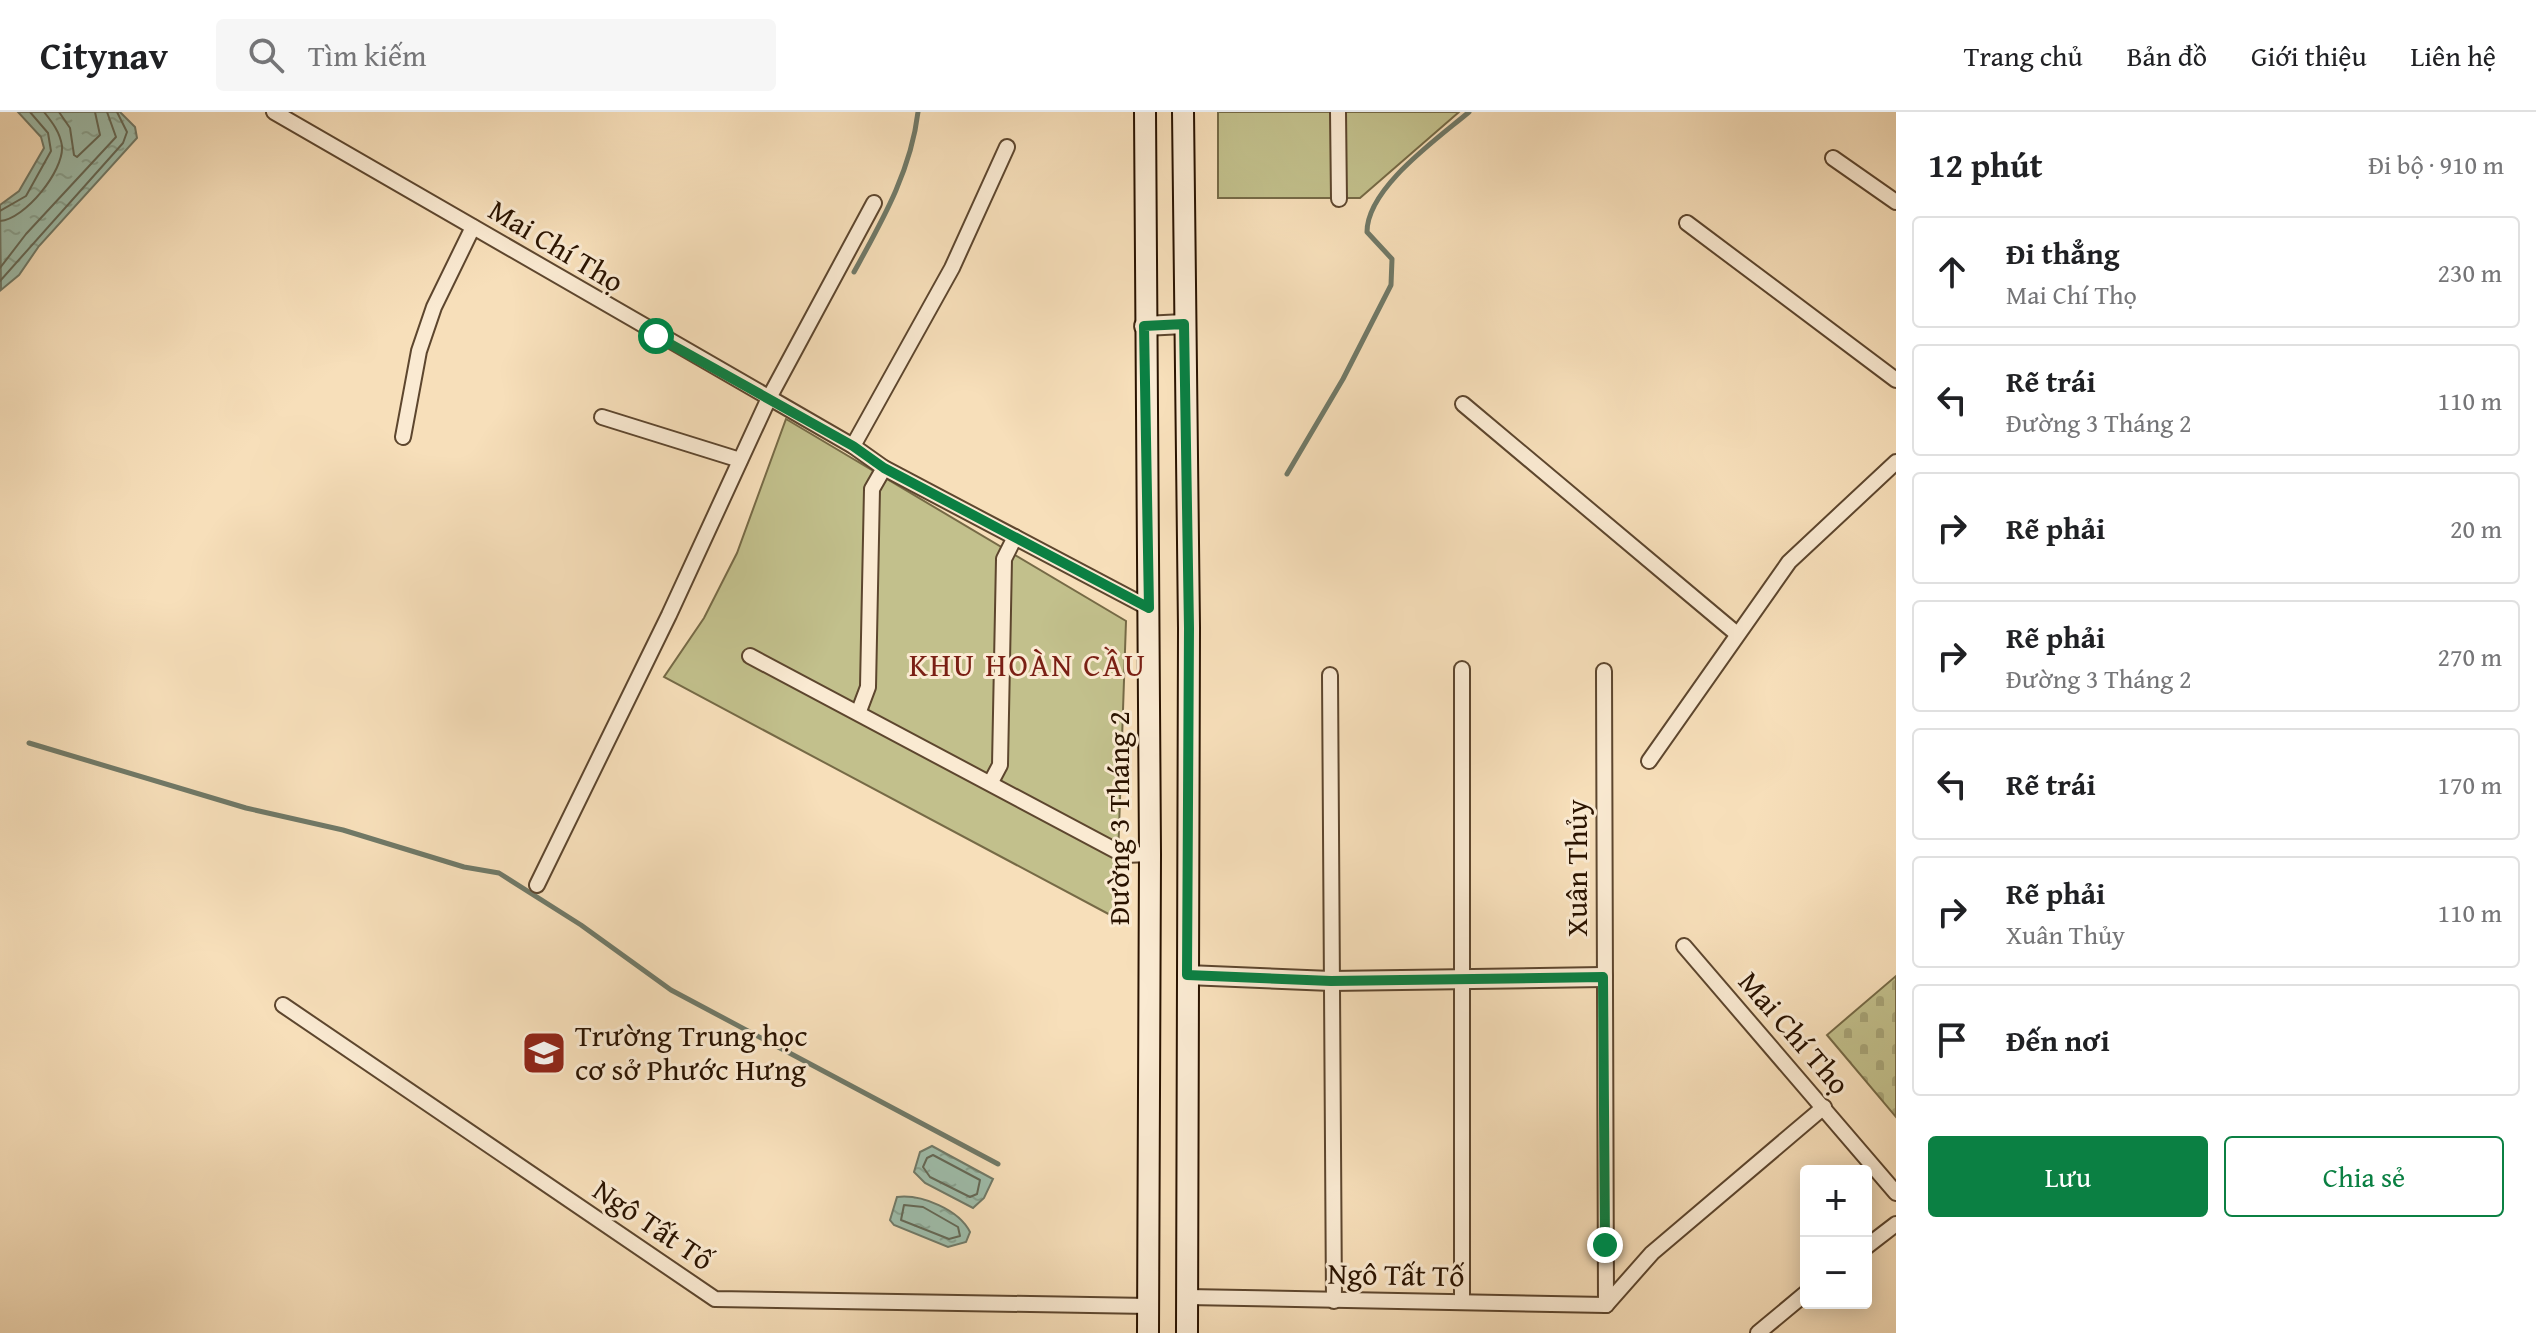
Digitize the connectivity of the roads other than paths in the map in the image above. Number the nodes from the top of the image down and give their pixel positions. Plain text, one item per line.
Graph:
1 (274, 112) edge
2 (1145, 112) edge
3 (1183, 112) edge
4 (1338, 112) edge
5 (1007, 147) dead end
6 (1833, 158) dead end
7 (1339, 199) dead end
8 (1896, 202) edge
9 (874, 203) dead end
10 (1687, 223) dead end
11 (473, 227) junction
12 (1184, 324) junction
13 (1144, 326) junction
14 (1896, 380) edge
15 (769, 398) junction
16 (1463, 404) dead end
17 (602, 417) dead end
18 (403, 437) dead end
19 (853, 446) junction
20 (740, 460) junction
21 (1896, 462) edge
22 (884, 468) junction
23 (1015, 537) junction
24 (1149, 608) junction
25 (1737, 634) junction
26 (750, 656) dead end
27 (1462, 669) dead end
28 (1604, 671) dead end
29 (1330, 675) dead end
30 (859, 711) junction
31 (1649, 761) dead end
32 (991, 782) junction
33 (1150, 854) junction
34 (537, 885) dead end
35 (1684, 946) dead end
36 (1187, 975) junction
37 (1603, 977) junction
38 (1465, 978) junction
39 (1331, 981) junction
40 (283, 1005) dead end
41 (1824, 1107) junction
42 (1896, 1193) edge
43 (1896, 1224) edge
44 (1872, 1242) edge
45 (1187, 1297) junction
46 (1800, 1298) edge
47 (1334, 1301) junction
48 (1462, 1302) junction
49 (1606, 1305) junction
50 (1149, 1306) junction
51 (1148, 1333) edge
52 (1187, 1333) edge
53 (1758, 1333) edge

1 - 11 street, Mai Chí Thọ
2 - 13 main road, Đường 3 Tháng 2
3 - 12 main road
4 - 7 street
5 - 19 street
6 - 8 street
9 - 15 street
10 - 14 street
11 - 15 street, Mai Chí Thọ
11 - 18 street
12 - 13 street
12 - 36 main road
13 - 24 main road, Đường 3 Tháng 2
15 - 19 street, Mai Chí Thọ
15 - 20 street
16 - 25 street
17 - 20 street
19 - 22 street, Mai Chí Thọ
20 - 34 street
21 - 25 street
22 - 23 street, Mai Chí Thọ
22 - 30 street
23 - 24 street, Mai Chí Thọ
23 - 32 street
24 - 33 main road, Đường 3 Tháng 2
25 - 31 street
26 - 30 street
27 - 38 street
28 - 37 street, Xuân Thủy
29 - 39 street
30 - 32 street
32 - 33 street
33 - 50 main road, Đường 3 Tháng 2
35 - 41 street, Mai Chí Thọ
36 - 39 street
36 - 45 main road
37 - 38 street
37 - 49 street, Xuân Thủy
38 - 39 street
38 - 48 street
39 - 47 street
40 - 50 street, Ngô Tất Tố
41 - 42 street, Mai Chí Thọ
41 - 49 street
43 - 44 street
45 - 47 street, Ngô Tất Tố
45 - 52 main road
46 - 53 street
47 - 48 street, Ngô Tất Tố
48 - 49 street, Ngô Tất Tố
50 - 51 main road, Đường 3 Tháng 2

